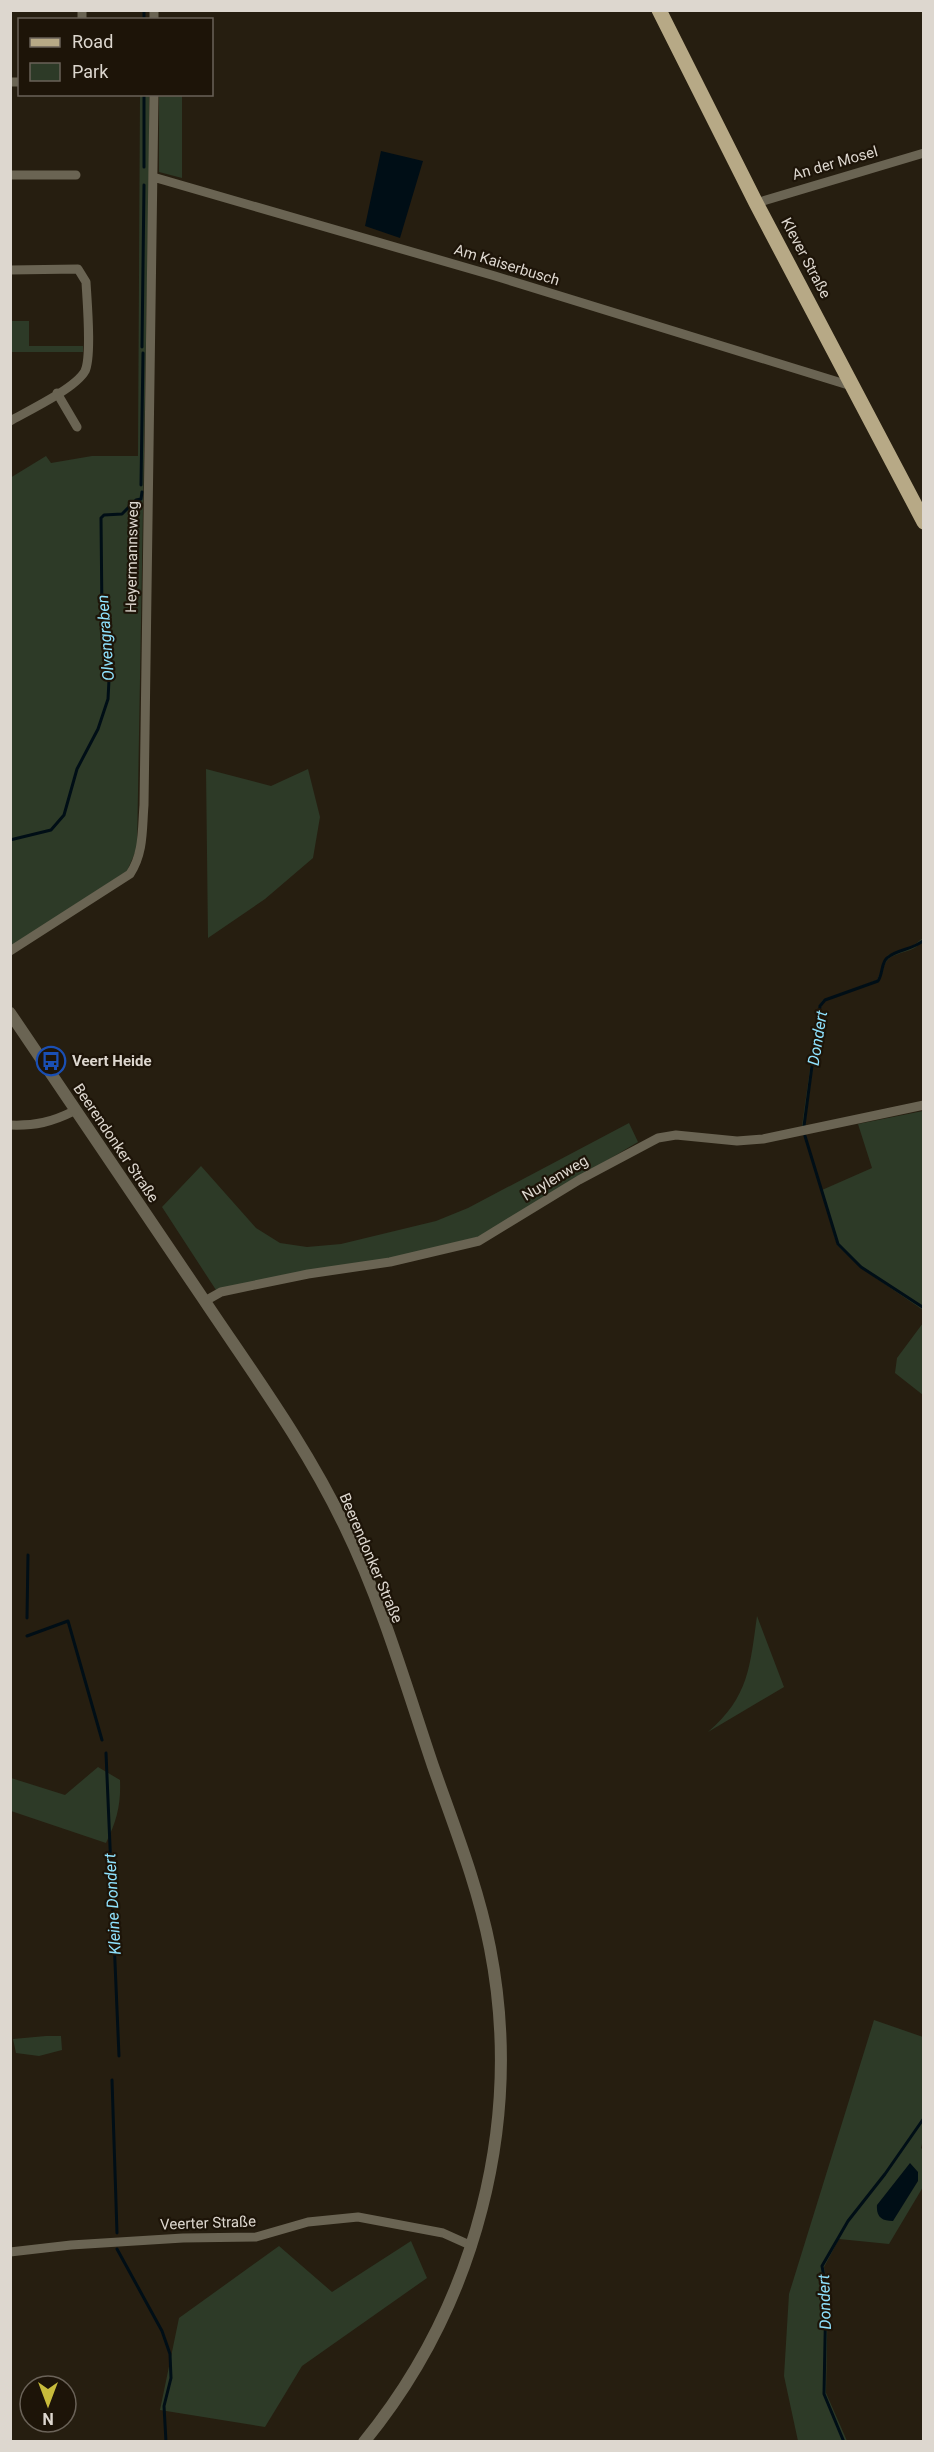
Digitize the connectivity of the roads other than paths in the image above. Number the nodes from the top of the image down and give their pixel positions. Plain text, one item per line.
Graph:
1 (659, 10) edge
2 (153, 96) edge
3 (924, 153) edge
4 (10, 175) edge
5 (76, 175) dead end
6 (153, 177) junction
7 (756, 202) junction
8 (10, 270) edge
9 (851, 382) junction
10 (57, 393) junction
11 (10, 421) edge
12 (78, 427) dead end
13 (924, 522) edge
14 (10, 951) edge
15 (10, 1013) edge
16 (924, 1106) edge
17 (74, 1111) junction
18 (10, 1125) edge
19 (205, 1301) junction
20 (472, 2246) junction
21 (10, 2252) edge
22 (364, 2442) edge

1 - 7 main road, Klever Straße
2 - 6 street, Heyermannsweg
3 - 7 street, An der Mosel
4 - 5 street
6 - 9 street, Am Kaiserbusch
6 - 14 street, Heyermannsweg
7 - 9 main road, Klever Straße
8 - 10 street
9 - 13 main road, Klever Straße
10 - 11 street
10 - 12 street
15 - 17 street, Beerendonker Straße
16 - 19 street, Nuylenweg
17 - 18 street
17 - 19 street, Beerendonker Straße
19 - 20 street, Beerendonker Straße
20 - 21 street, Veerter Straße
20 - 22 street

